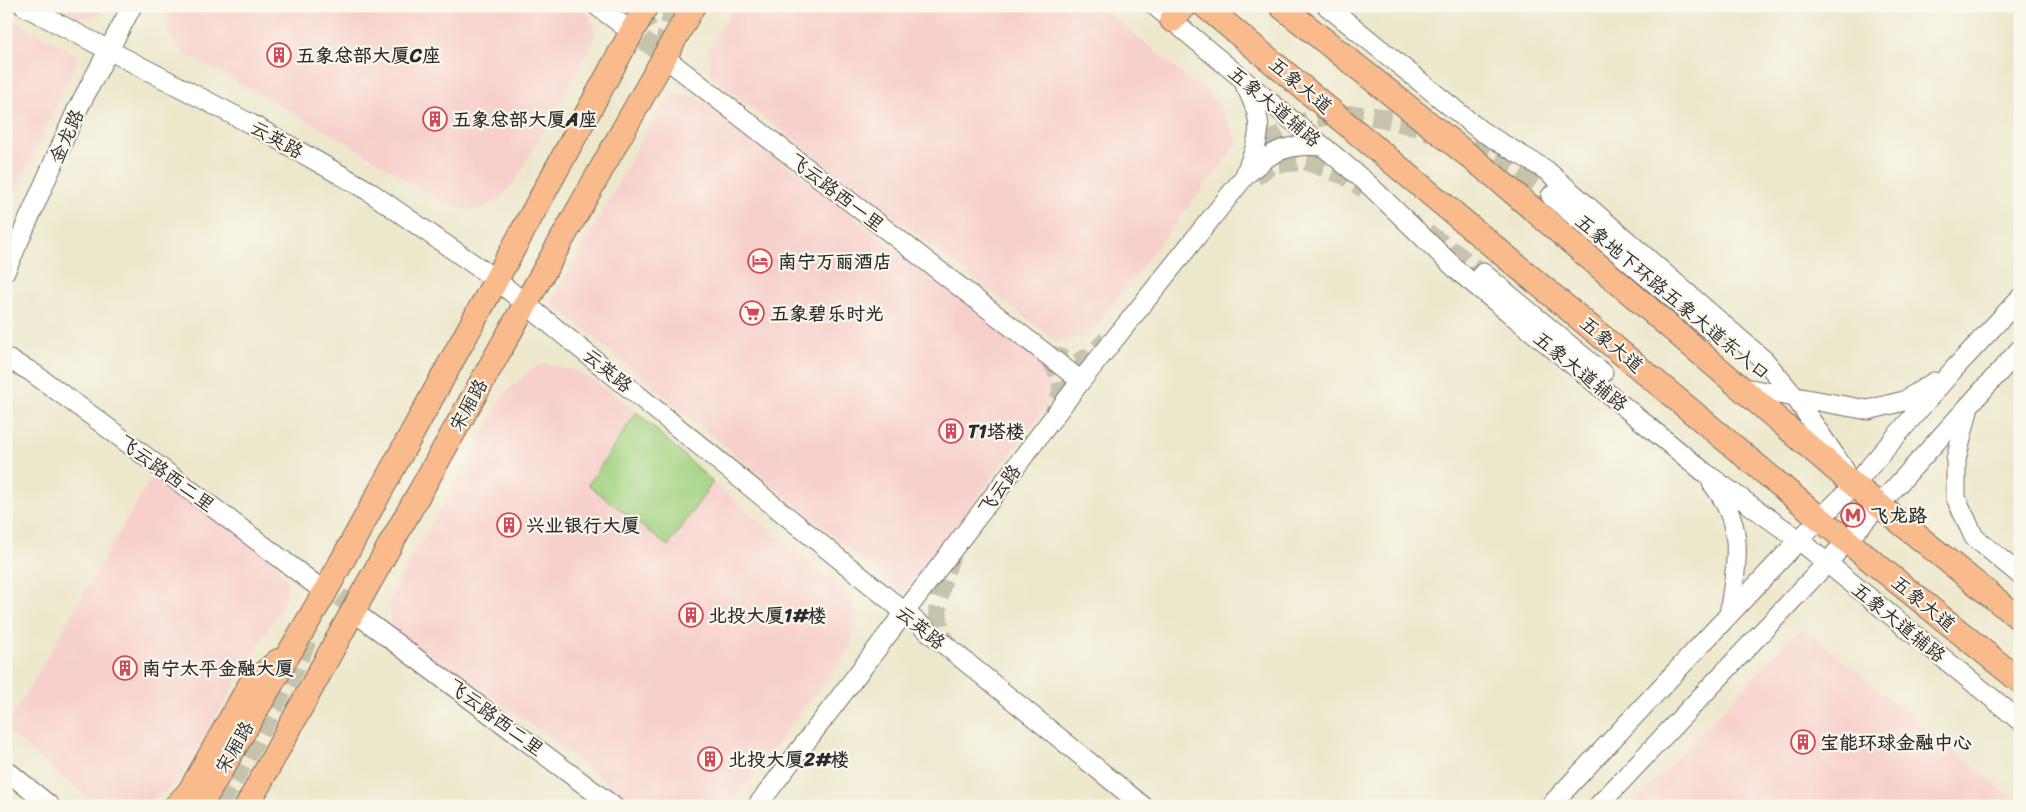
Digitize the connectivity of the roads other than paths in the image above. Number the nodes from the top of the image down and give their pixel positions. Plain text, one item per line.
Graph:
1 (24, 6) edge
2 (132, 6) edge
3 (598, 6) edge
4 (646, 6) tunnel mouth
5 (693, 6) edge
6 (712, 6) edge
7 (1205, 6) edge
8 (1281, 6) edge
9 (1327, 6) edge
10 (1171, 11) edge
11 (632, 32) junction
12 (108, 50) junction
13 (664, 57) junction
14 (1242, 78) junction
15 (1323, 146) junction
16 (1245, 176) junction
17 (1551, 196) tunnel mouth
18 (6, 270) edge
19 (1483, 273) tunnel mouth
20 (495, 279) junction
21 (2020, 298) edge
22 (526, 303) junction
23 (2020, 349) edge
24 (6, 358) edge
25 (1954, 369) junction
26 (1081, 381) junction
27 (1739, 387) junction
28 (1795, 397) junction
29 (1969, 407) junction
30 (1704, 472) junction
31 (1854, 485) junction
32 (1880, 505) junction
33 (1821, 517) junction
34 (1799, 540) junction
35 (1847, 541) junction
36 (1827, 563) junction
37 (2020, 574) edge
38 (325, 592) junction
39 (354, 611) junction
40 (904, 614) junction
41 (1729, 615) junction
42 (2020, 619) edge
43 (292, 648) junction
44 (2020, 681) edge
45 (2020, 721) edge
46 (6, 770) edge
47 (29, 799) edge
48 (50, 806) edge
49 (176, 806) edge
50 (200, 806) edge
51 (247, 806) edge
52 (613, 806) edge
53 (757, 806) edge
54 (1143, 806) edge
55 (1550, 806) edge
56 (1598, 806) edge

1 - 12 street, 云英路
2 - 12 street, 金龙路
3 - 11 street
4 - 11 main road, 宋厢路
5 - 13 main road, 宋厢路
6 - 13 main road
7 - 33 main road, 五象大道
8 - 27 main road
9 - 28 street
10 - 14 street, 五象大道辅路
11 - 20 main road, 宋厢路
12 - 18 street, 金龙路
12 - 20 street, 云英路
13 - 22 main road, 宋厢路
13 - 26 street, 飞云路西一里
14 - 15 street, 五象大道辅路
14 - 16 street, 飞云路
15 - 16 street, 飞云路
15 - 30 street, 五象大道辅路
16 - 26 street, 飞云路
17 - 28 street, 五象地下环路五象大道东入口
19 - 30 street
20 - 22 street, 云英路
20 - 38 main road, 宋厢路
21 - 25 street
22 - 39 main road, 宋厢路
22 - 40 street, 云英路
23 - 29 street
24 - 38 street, 飞云路西二里
25 - 28 street
25 - 31 street
26 - 40 street, 飞云路
27 - 28 street
27 - 31 main road
28 - 31 street
29 - 32 street
29 - 37 street
30 - 34 street, 五象大道辅路
30 - 41 street
31 - 32 main road
31 - 33 street
32 - 35 street
32 - 42 main road
33 - 34 street
33 - 35 main road, 五象大道
34 - 36 street, 五象大道辅路
34 - 41 street
35 - 36 street
35 - 44 main road, 五象大道
36 - 45 street, 五象大道辅路
36 - 56 street
38 - 43 main road, 宋厢路
39 - 51 main road, 宋厢路
39 - 52 street, 飞云路西二里
40 - 53 street, 飞云路
40 - 54 street, 云英路
41 - 55 street
43 - 49 main road
43 - 50 main road, 宋厢路
46 - 47 street
47 - 48 street

